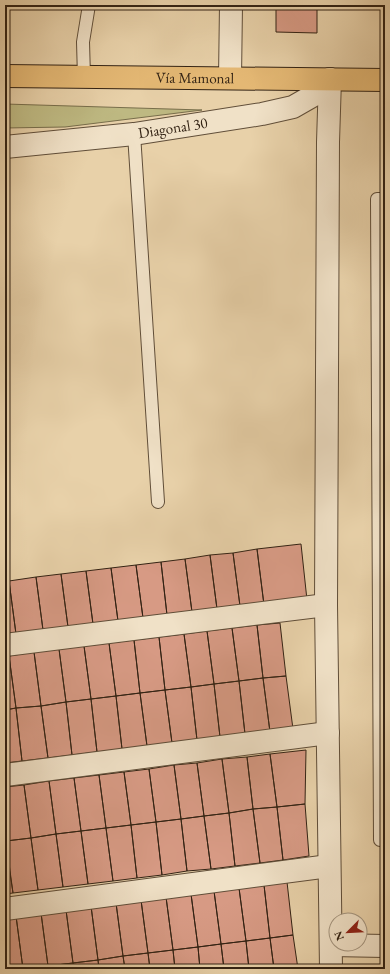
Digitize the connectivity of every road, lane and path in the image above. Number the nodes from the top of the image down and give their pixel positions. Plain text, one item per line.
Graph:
1 (89, 5) edge
2 (231, 5) edge
3 (5, 76) edge
4 (84, 77) junction
5 (230, 78) junction
6 (330, 79) junction
7 (385, 80) edge
8 (134, 134) junction
9 (5, 147) edge
10 (385, 199) edge
11 (158, 502) dead end
12 (326, 605) junction
13 (5, 645) edge
14 (328, 733) junction
15 (5, 775) edge
16 (385, 840) edge
17 (329, 866) junction
18 (5, 909) edge
19 (330, 912) edge
20 (368, 946) edge
21 (385, 946) edge
22 (331, 952) edge
23 (331, 969) edge

1 - 4 lane
2 - 5 street
3 - 4 main road, Vía Mamonal
4 - 5 main road, Vía Mamonal
5 - 6 main road, Vía Mamonal
6 - 7 main road, Vía Mamonal
6 - 8 street, Diagonal 30
6 - 12 street
8 - 9 street, Diagonal 30
8 - 11 lane
10 - 16 lane
12 - 13 street
12 - 14 street
14 - 15 street
14 - 17 street
17 - 18 street
17 - 19 street
20 - 21 street
22 - 23 street

